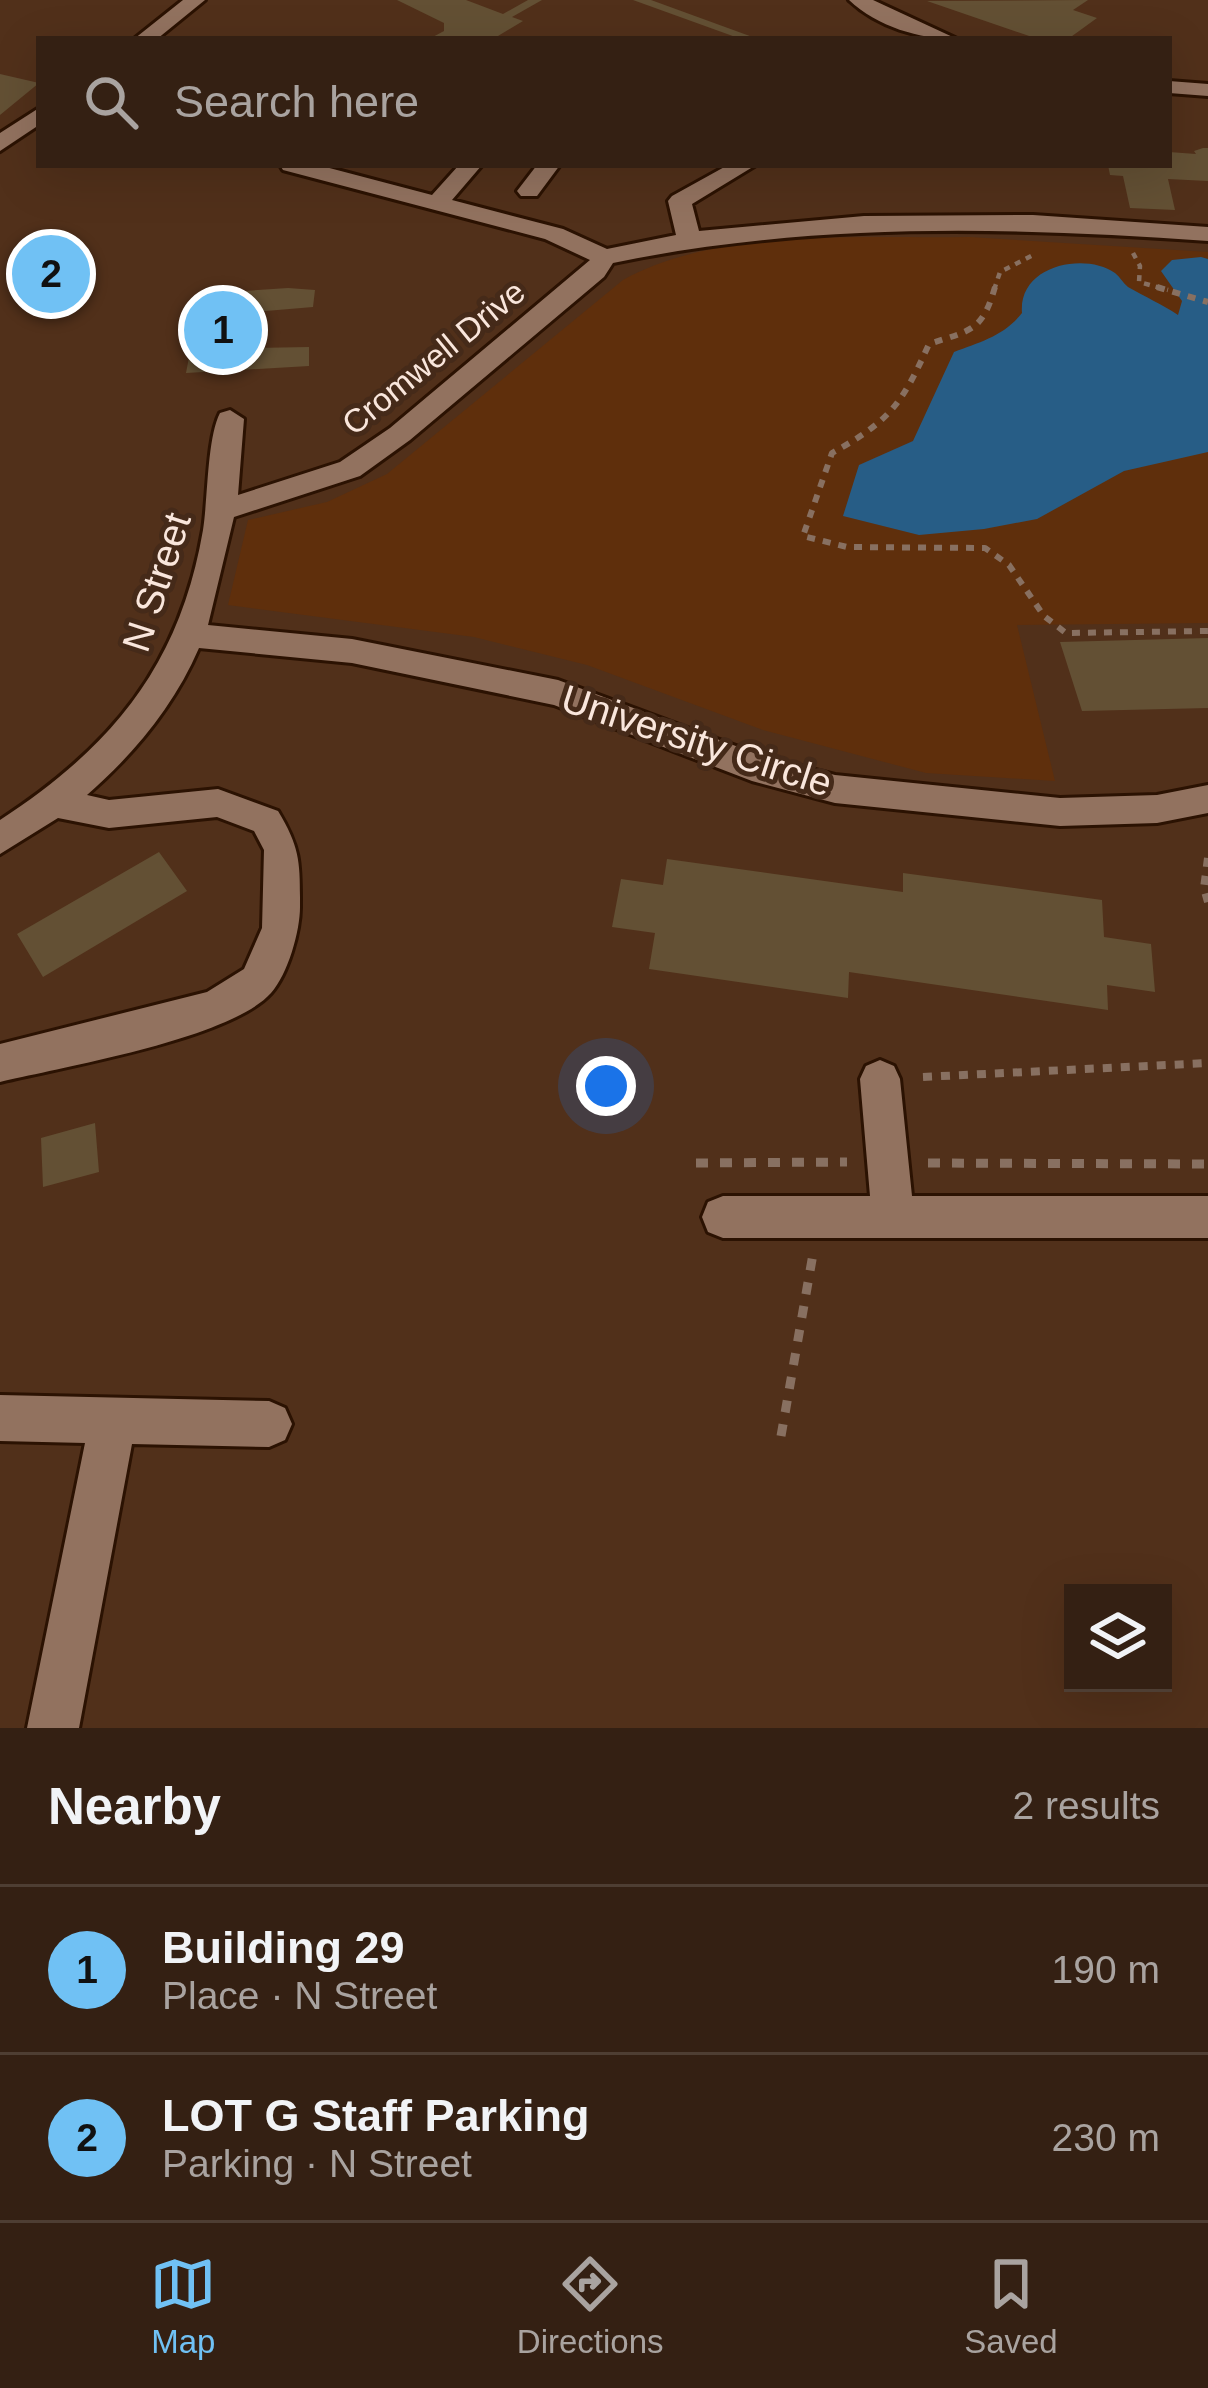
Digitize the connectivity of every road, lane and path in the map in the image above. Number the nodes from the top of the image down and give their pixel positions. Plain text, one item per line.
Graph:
1 (195, 0) edge
2 (859, 0) edge
3 (148, 36) edge
4 (929, 36) edge
5 (1172, 87) edge
6 (1208, 90) edge
7 (36, 117) edge
8 (0, 144) edge
9 (304, 168) edge
10 (468, 168) edge
11 (547, 168) edge
12 (740, 168) edge
13 (529, 191) dead end
14 (438, 202) junction
15 (1208, 234) edge
16 (689, 239) junction
17 (1127, 241) dead end
18 (1046, 250) dead end
19 (604, 257) junction
20 (1208, 302) edge
21 (230, 419) dead end
22 (224, 510) junction
23 (1208, 631) edge
24 (189, 635) junction
25 (1208, 799) edge
26 (58, 804) junction
27 (0, 838) edge
28 (1208, 858) edge
29 (1208, 902) edge
30 (0, 1063) edge
31 (1208, 1063) edge
32 (923, 1077) dead end
33 (880, 1079) dead end
34 (886, 1161) junction
35 (696, 1163) dead end
36 (1208, 1164) edge
37 (819, 1216) junction
38 (892, 1216) junction
39 (723, 1217) dead end
40 (1208, 1217) edge
41 (0, 1418) edge
42 (112, 1420) junction
43 (269, 1424) dead end
44 (781, 1436) dead end
45 (53, 1728) edge

1 - 3 street
2 - 4 street
5 - 6 street
7 - 8 street
9 - 14 street
10 - 14 street
11 - 13 street
12 - 16 street
14 - 19 street
15 - 16 street
16 - 19 street
17 - 20 path
18 - 23 path
19 - 22 street, Cromwell Drive
21 - 22 street, N Street
22 - 24 street, N Street
24 - 25 street, University Circle
24 - 26 street, N Street
26 - 27 street, N Street
26 - 30 street
28 - 29 path
31 - 32 path
33 - 34 street
34 - 35 path
34 - 36 path
34 - 38 street
37 - 38 street
37 - 39 street
37 - 44 path
38 - 40 street
41 - 42 street
42 - 43 street
42 - 45 street

